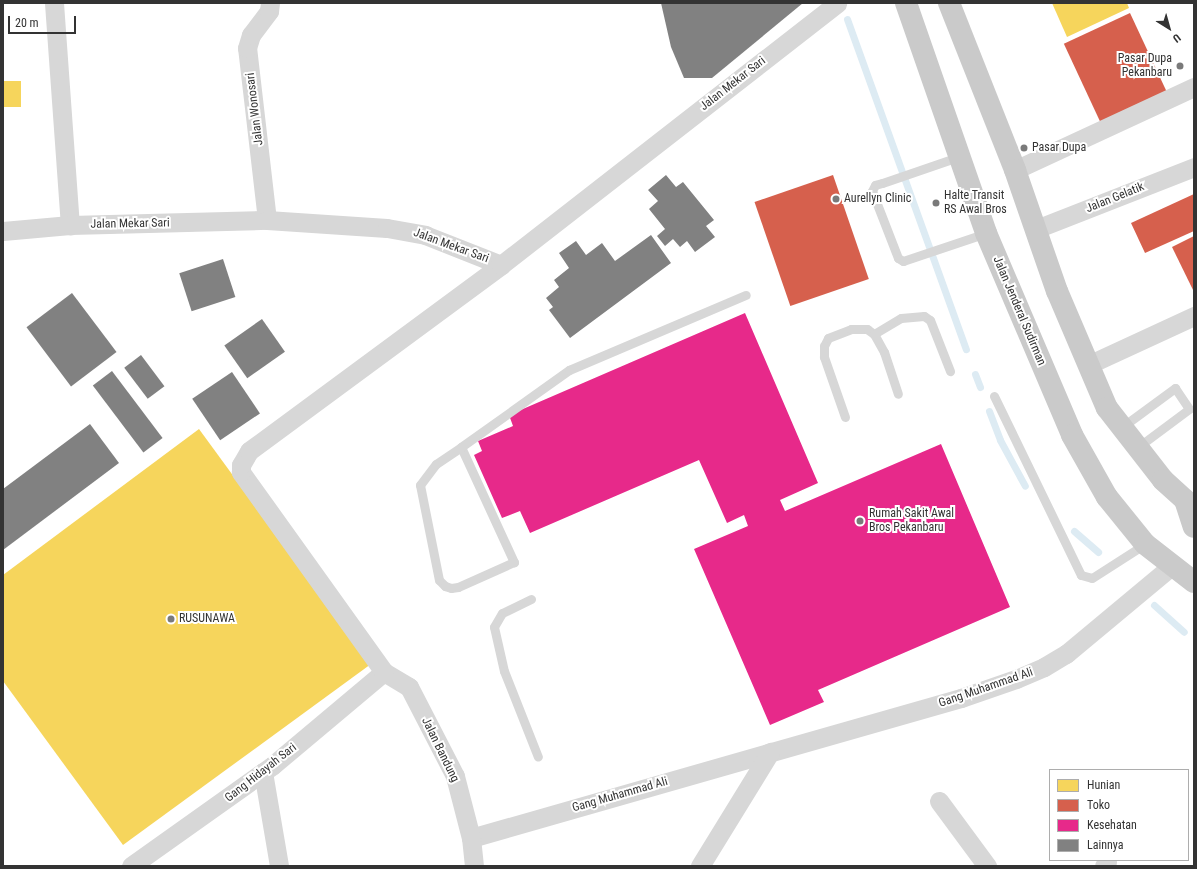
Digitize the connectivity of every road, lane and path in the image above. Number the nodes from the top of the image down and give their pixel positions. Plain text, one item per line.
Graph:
1 (54, 3) edge
2 (270, 3) edge
3 (837, 3) edge
4 (906, 3) edge
5 (949, 3) edge
6 (1194, 87) edge
7 (958, 158) junction
8 (1194, 167) edge
9 (1015, 170) junction
10 (267, 220) junction
11 (70, 225) junction
12 (1036, 229) junction
13 (3, 231) edge
14 (986, 232) junction
15 (501, 265) junction
16 (746, 295) dead end
17 (1194, 316) edge
18 (874, 334) junction
19 (1090, 364) junction
20 (950, 371) dead end
21 (898, 394) dead end
22 (994, 396) dead end
23 (845, 417) dead end
24 (1122, 427) junction
25 (461, 447) junction
26 (1138, 447) junction
27 (1189, 504) edge
28 (1194, 527) edge
29 (1145, 544) junction
30 (1173, 565) junction
31 (1194, 582) edge
32 (531, 599) dead end
33 (384, 672) junction
34 (770, 752) junction
35 (538, 757) dead end
36 (263, 772) junction
37 (938, 801) dead end
38 (470, 838) junction
39 (131, 866) edge
40 (279, 866) edge
41 (474, 866) edge
42 (700, 866) edge
43 (987, 866) edge

1 - 11 street
2 - 10 street, Jalan Wonosari
3 - 15 street, Jalan Mekar Sari
4 - 7 main road, Jalan Jenderal Sudirman
5 - 9 main road
6 - 9 street
7 - 14 main road, Jalan Jenderal Sudirman
7 - 14 lane
8 - 12 street, Jalan Gelatik
9 - 12 main road
10 - 11 street, Jalan Mekar Sari
10 - 15 street, Jalan Mekar Sari
11 - 13 street, Jalan Mekar Sari
12 - 19 main road
14 - 29 main road, Jalan Jenderal Sudirman
15 - 33 street
16 - 25 lane
17 - 19 street
18 - 20 lane
18 - 21 lane
18 - 23 lane
19 - 24 main road
22 - 29 lane
24 - 26 main road
24 - 26 lane
25 - 25 lane
26 - 27 main road
27 - 28 main road
29 - 30 main road, Jalan Jenderal Sudirman
30 - 31 main road, Jalan Jenderal Sudirman
30 - 34 street, Gang Muhammad Ali
32 - 35 lane
33 - 36 street, Gang Hidayah Sari
33 - 38 street, Jalan Bandung
34 - 38 street, Gang Muhammad Ali
34 - 42 street
36 - 39 street, Gang Hidayah Sari
36 - 40 street
37 - 43 street
38 - 41 street, Jalan Bandung

